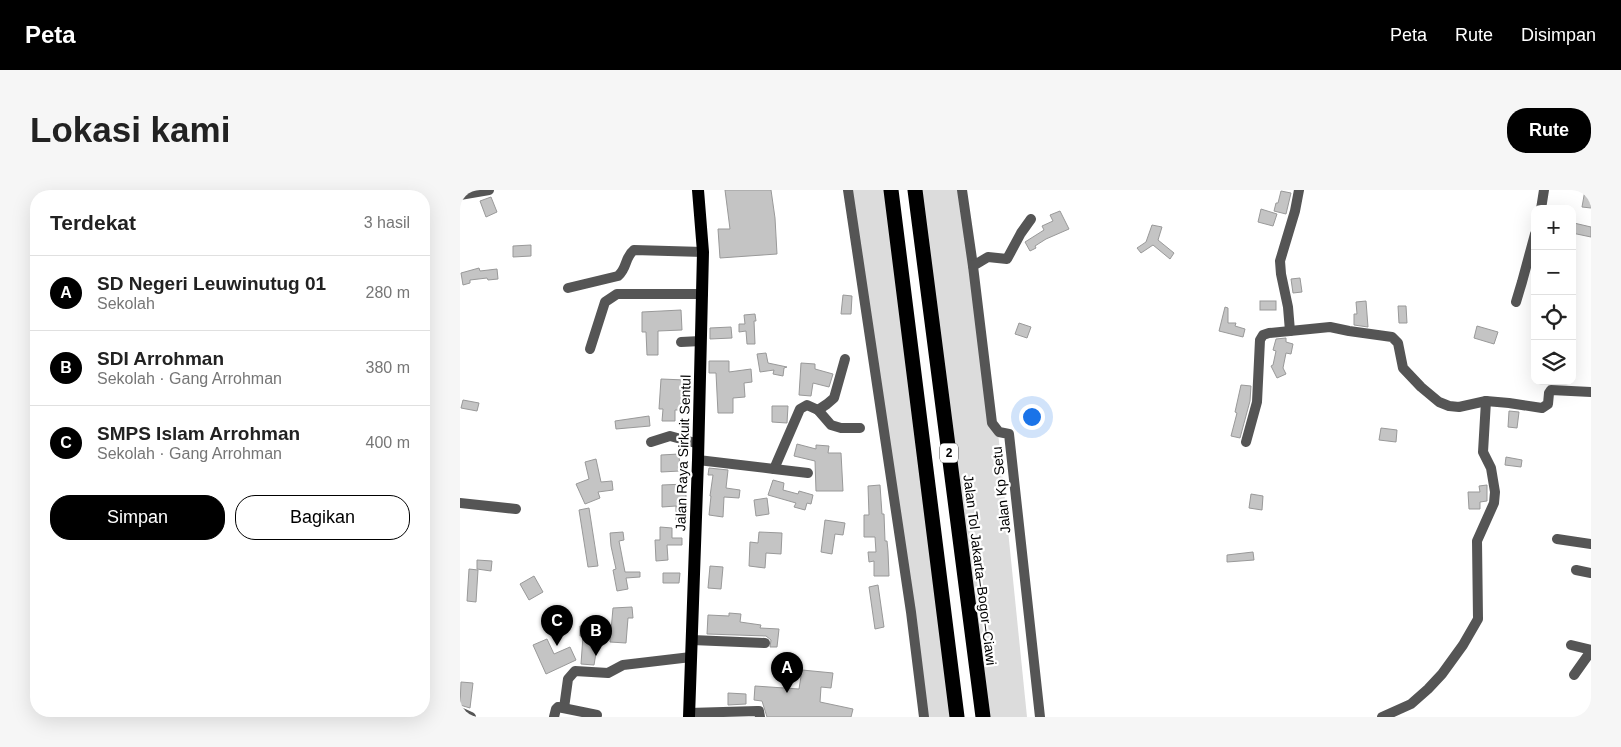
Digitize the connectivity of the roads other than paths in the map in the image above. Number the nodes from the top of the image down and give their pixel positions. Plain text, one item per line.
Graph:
1 (489, 190) edge
2 (698, 190) edge
3 (848, 190) edge
4 (892, 190) edge
5 (915, 190) edge
6 (962, 190) edge
7 (1544, 190) edge
8 (1296, 191) edge
9 (460, 195) edge
10 (1542, 205) edge
11 (1031, 219) dead end
12 (1531, 248) edge
13 (704, 252) junction
14 (972, 266) junction
15 (568, 288) dead end
16 (703, 294) junction
17 (1516, 302) dead end
18 (1290, 332) junction
19 (702, 341) junction
20 (681, 342) dead end
21 (590, 349) dead end
22 (845, 359) dead end
23 (1591, 392) edge
24 (1486, 402) junction
25 (818, 410) junction
26 (860, 428) dead end
27 (650, 442) dead end
28 (1246, 442) dead end
29 (699, 444) junction
30 (698, 460) junction
31 (774, 469) junction
32 (808, 473) dead end
33 (460, 503) edge
34 (516, 510) dead end
35 (1557, 538) dead end
36 (1591, 544) edge
37 (1576, 570) dead end
38 (1591, 573) edge
39 (692, 640) junction
40 (765, 643) dead end
41 (1571, 644) dead end
42 (1591, 651) edge
43 (691, 657) junction
44 (1574, 675) dead end
45 (564, 708) junction
46 (460, 712) edge
47 (689, 715) edge
48 (471, 717) edge
49 (554, 717) edge
50 (596, 717) edge
51 (760, 717) edge
52 (924, 717) edge
53 (957, 717) edge
54 (983, 717) edge
55 (1040, 717) edge
56 (1382, 717) edge

1 - 9 street
2 - 13 main road, Jalan Raya Sirkuit Sentul
3 - 52 street
4 - 53 highway, 2
5 - 54 highway, Jalan Tol Jakarta–Bogor–Ciawi / 2
6 - 14 street
7 - 10 street
8 - 18 street
11 - 14 street
12 - 17 street
13 - 15 street
13 - 16 main road, Jalan Raya Sirkuit Sentul
14 - 55 street, Jalan Kp Setu
16 - 19 main road, Jalan Raya Sirkuit Sentul
16 - 21 street
18 - 24 street
18 - 28 street
19 - 20 street
19 - 29 main road, Jalan Raya Sirkuit Sentul
22 - 25 street
23 - 24 street
24 - 56 street
25 - 26 street
25 - 31 street
27 - 29 street
29 - 30 main road, Jalan Raya Sirkuit Sentul
30 - 31 street
30 - 39 main road, Jalan Raya Sirkuit Sentul
31 - 32 street
33 - 34 street
35 - 36 street
37 - 38 street
39 - 40 street
39 - 43 main road, Jalan Raya Sirkuit Sentul
41 - 42 street
42 - 44 street
43 - 45 street
43 - 47 main road, Jalan Raya Sirkuit Sentul
45 - 49 street
45 - 50 street
46 - 48 street
47 - 51 street

